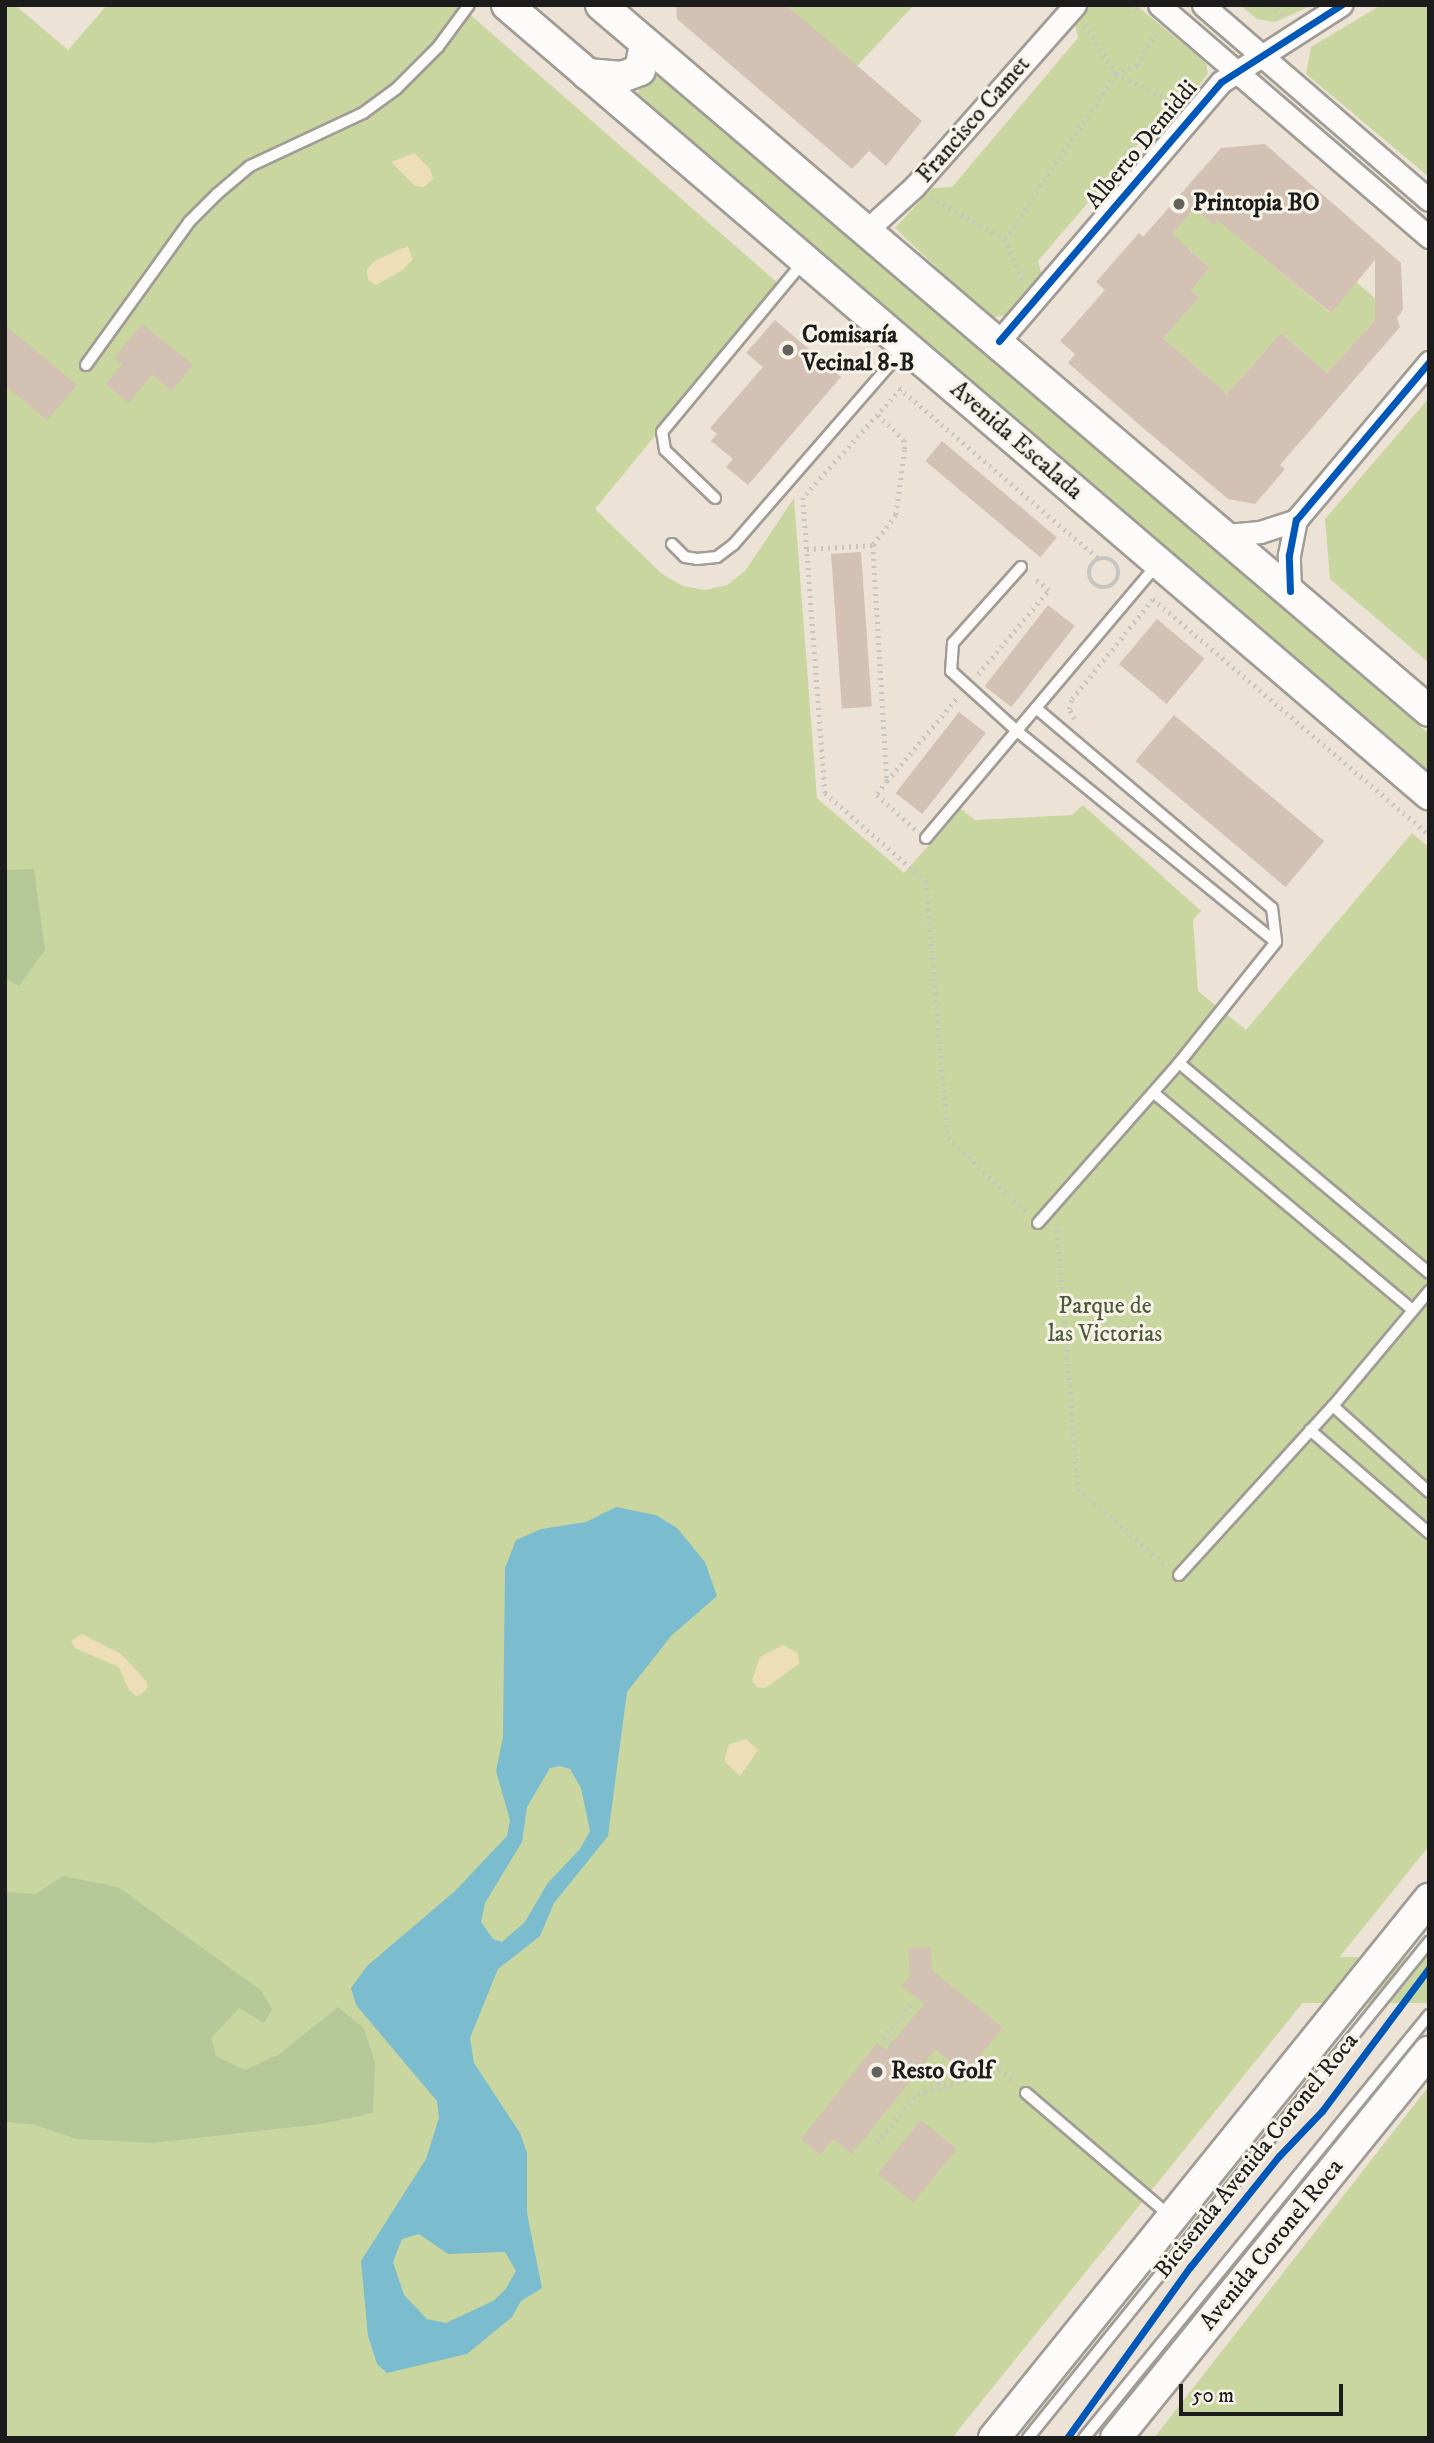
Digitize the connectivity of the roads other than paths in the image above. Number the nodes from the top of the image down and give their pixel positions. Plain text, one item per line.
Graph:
1 (469, 5) edge
2 (1203, 5) edge
3 (1341, 5) edge
4 (604, 6) edge
5 (1074, 6) edge
6 (1163, 9) edge
7 (522, 11) edge
8 (645, 44) junction
9 (1259, 54) junction
10 (1236, 72) junction
11 (587, 74) junction
12 (1429, 200) edge
13 (868, 229) junction
14 (1429, 237) edge
15 (805, 260) junction
16 (999, 341) junction
17 (905, 346) junction
18 (1429, 362) edge
19 (86, 366) dead end
20 (715, 498) dead end
21 (1296, 520) junction
22 (1226, 535) junction
23 (672, 544) dead end
24 (1159, 563) junction
25 (1021, 567) road end
26 (1290, 591) junction
27 (1036, 708) junction
28 (1429, 711) edge
29 (1017, 731) junction
30 (1429, 794) edge
31 (926, 838) road end
32 (1276, 942) junction
33 (1179, 1063) junction
34 (1154, 1093) junction
35 (1038, 1223) road end
36 (1429, 1273) edge
37 (1429, 1291) edge
38 (1413, 1310) junction
39 (1333, 1406) junction
40 (1310, 1430) junction
41 (1429, 1492) edge
42 (1429, 1533) edge
43 (1179, 1575) road end
44 (1429, 1899) edge
45 (1429, 1942) edge
46 (1429, 2015) edge
47 (1429, 2052) edge
48 (1026, 2093) road end
49 (1171, 2217) junction
50 (994, 2438) edge
51 (1028, 2438) edge
52 (1084, 2438) edge
53 (1116, 2438) edge

1 - 19 lane
2 - 9 street
3 - 9 street, Alberto Demiddi
4 - 8 main road
5 - 13 street, Francisco Camet
6 - 10 street
7 - 11 main road, Avenida Escalada
8 - 11 main road
8 - 13 main road
9 - 10 street, Alberto Demiddi
9 - 12 street
10 - 14 street
10 - 16 street, Alberto Demiddi
11 - 15 main road, Avenida Escalada
13 - 16 main road
15 - 17 main road, Avenida Escalada
15 - 20 lane
16 - 22 main road
17 - 23 lane
17 - 24 main road, Avenida Escalada
18 - 21 street
21 - 22 street
21 - 26 street
22 - 26 main road
24 - 27 lane
24 - 30 main road, Avenida Escalada
25 - 29 lane
26 - 28 main road
27 - 29 lane
27 - 32 lane
29 - 31 lane
29 - 32 lane
32 - 33 lane
33 - 34 lane
33 - 36 lane
34 - 35 lane
34 - 38 lane
37 - 38 lane
38 - 39 lane
39 - 40 lane
39 - 41 lane
40 - 42 lane
40 - 43 lane
44 - 49 main road
45 - 51 lane
46 - 52 lane
47 - 53 main road, Avenida Coronel Roca
48 - 49 lane
49 - 50 main road

